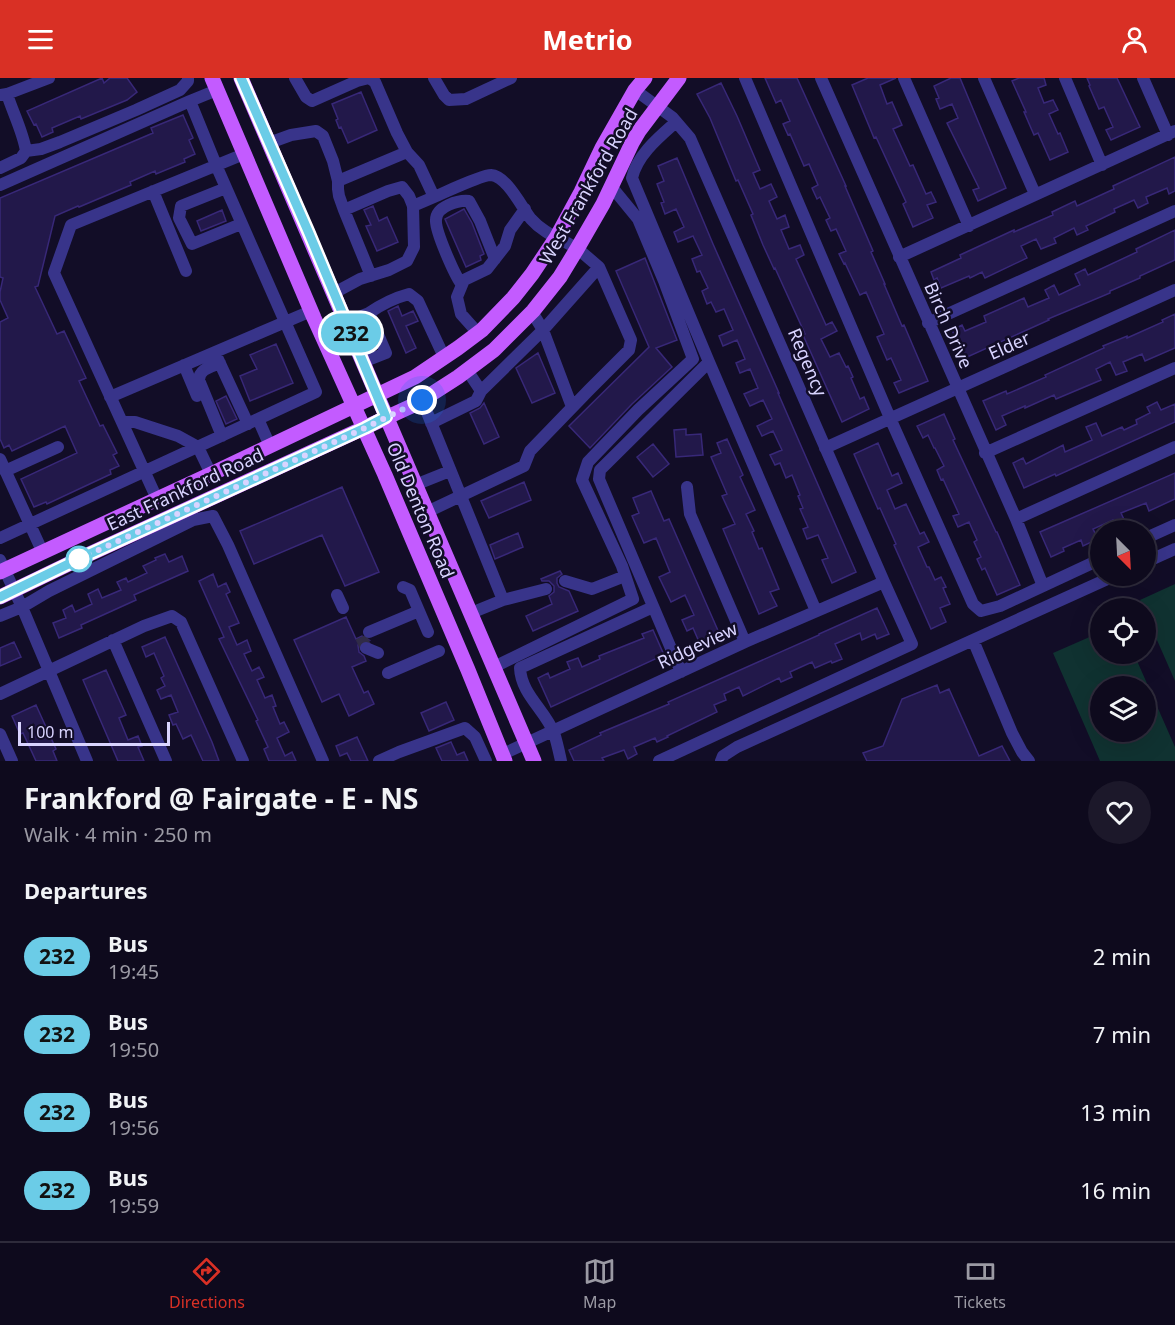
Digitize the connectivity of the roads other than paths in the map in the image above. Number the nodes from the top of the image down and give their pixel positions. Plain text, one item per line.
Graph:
1 (49, 78) edge
2 (188, 78) edge
3 (241, 78) edge
4 (295, 78) edge
5 (434, 78) edge
6 (511, 78) edge
7 (645, 78) edge
8 (679, 78) edge
9 (745, 78) edge
10 (820, 78) edge
11 (904, 78) edge
12 (984, 78) edge
13 (1065, 78) edge
14 (1143, 78) edge
15 (214, 84) edge
16 (635, 90) junction
17 (3, 94) edge
18 (190, 101) junction
19 (656, 107) junction
20 (676, 122) junction
21 (1171, 133) edge
22 (269, 143) junction
23 (27, 151) junction
24 (408, 152) junction
25 (244, 154) junction
26 (216, 165) junction
27 (1102, 165) junction
28 (0, 168) edge
29 (338, 181) junction
30 (0, 185) edge
31 (611, 186) junction
32 (226, 188) junction
33 (153, 191) junction
34 (1035, 194) junction
35 (434, 197) junction
36 (414, 206) junction
37 (525, 209) junction
38 (344, 210) junction
39 (1175, 211) edge
40 (242, 224) junction
41 (969, 226) junction
42 (556, 238) junction
43 (577, 249) junction
44 (899, 257) junction
45 (495, 259) junction
46 (599, 267) junction
47 (186, 271) dead end
48 (371, 276) junction
49 (462, 285) junction
50 (1175, 290) edge
51 (334, 293) junction
52 (311, 311) junction
53 (532, 312) junction
54 (369, 313) junction
55 (284, 322) junction
56 (346, 322) junction
57 (928, 323) junction
58 (543, 330) junction
59 (478, 333) junction
60 (444, 357) junction
61 (217, 358) junction
62 (363, 362) junction
63 (709, 362) junction
64 (184, 365) junction
65 (1175, 368) edge
66 (467, 370) junction
67 (957, 388) junction
68 (481, 391) junction
69 (376, 395) junction
70 (110, 397) junction
71 (422, 400) junction
72 (353, 406) junction
73 (572, 407) junction
74 (386, 417) junction
75 (890, 418) junction
76 (122, 422) junction
77 (253, 422) junction
78 (431, 423) junction
79 (365, 428) junction
80 (219, 437) junction
81 (270, 446) junction
82 (58, 447) dead end
83 (198, 447) junction
84 (1175, 447) edge
85 (825, 448) junction
86 (986, 453) junction
87 (0, 459) edge
88 (5, 471) junction
89 (145, 471) junction
90 (450, 471) junction
91 (211, 474) junction
92 (415, 485) junction
93 (687, 487) dead end
94 (219, 494) junction
95 (461, 497) junction
96 (157, 500) junction
97 (427, 512) junction
98 (1016, 519) junction
99 (30, 524) junction
100 (1175, 525) edge
101 (1156, 534) edge
102 (0, 538) edge
103 (1175, 549) edge
104 (43, 553) junction
105 (1156, 558) edge
106 (1090, 564) edge
107 (2, 567) edge
108 (625, 576) junction
109 (565, 581) dead end
110 (884, 582) junction
111 (1043, 586) junction
112 (1092, 586) edge
113 (402, 587) dead end
114 (546, 589) dead end
115 (7, 593) edge
116 (337, 595) dead end
117 (503, 600) junction
118 (22, 607) junction
119 (653, 607) junction
120 (343, 608) dead end
121 (419, 611) junction
122 (816, 611) junction
123 (471, 613) junction
124 (0, 616) edge
125 (448, 624) junction
126 (428, 632) dead end
127 (113, 640) junction
128 (973, 640) junction
129 (745, 642) junction
130 (439, 651) dead end
131 (378, 653) dead end
132 (494, 667) junction
133 (48, 670) junction
134 (681, 672) junction
135 (388, 673) dead end
136 (0, 694) edge
137 (553, 731) junction
138 (0, 734) edge
139 (526, 743) junction
140 (401, 756) edge
141 (504, 758) edge
142 (12, 761) edge
143 (87, 761) edge
144 (166, 761) edge
145 (243, 761) edge
146 (323, 761) edge
147 (379, 761) edge
148 (486, 761) edge
149 (534, 761) edge
150 (561, 761) edge
151 (659, 761) edge
152 (721, 761) edge
153 (1029, 761) edge

1 - 17 street
2 - 23 street
3 - 22 main road, Old Denton Road
4 - 24 street
5 - 6 street
7 - 16 main road, West Frankford Road
8 - 19 main road, West Frankford Road
9 - 75 street
10 - 44 street, Birch Drive
11 - 41 street
12 - 34 street
13 - 27 street
14 - 21 street
15 - 18 street
15 - 25 main road, Old Denton Road
16 - 19 street, Regency
16 - 42 main road, West Frankford Road
17 - 23 street
18 - 26 street
18 - 30 street
19 - 20 street, Regency
19 - 31 main road, West Frankford Road
20 - 63 street
20 - 85 street, Regency
21 - 27 street
22 - 25 main road
22 - 29 street
22 - 51 main road, Old Denton Road
23 - 28 street
24 - 29 street
24 - 35 street
25 - 26 street
25 - 52 main road, Old Denton Road
26 - 32 street
26 - 33 street
27 - 34 street
29 - 38 street
31 - 43 main road, West Frankford Road
31 - 108 street
32 - 40 street
32 - 40 street
33 - 47 street
33 - 70 street
34 - 41 street
35 - 36 street
35 - 37 street
36 - 38 street
36 - 48 street
37 - 42 street
37 - 45 street
38 - 48 street
39 - 57 street
40 - 55 street
41 - 44 street
42 - 43 street
42 - 59 main road, West Frankford Road
43 - 46 street
43 - 53 main road, West Frankford Road
44 - 57 street, Birch Drive
45 - 49 street
45 - 49 street
46 - 58 street
46 - 73 street
48 - 51 street
49 - 59 street
50 - 67 street, Elder
51 - 56 main road, Old Denton Road
52 - 55 street
52 - 72 main road, Old Denton Road
53 - 58 street
53 - 66 main road, West Frankford Road
54 - 56 street
54 - 60 street
54 - 62 street
55 - 61 street
55 - 77 street
56 - 62 main road, Old Denton Road
57 - 67 street, Birch Drive
58 - 68 street
58 - 73 street
59 - 60 main road, West Frankford Road
60 - 69 main road, West Frankford Road
61 - 64 street
61 - 77 street
61 - 80 street
62 - 69 main road, Old Denton Road
63 - 119 street
63 - 122 street
64 - 70 street
64 - 80 street
65 - 86 street
66 - 68 street
66 - 71 main road, West Frankford Road
67 - 75 street, Elder
67 - 86 street, Birch Drive
68 - 78 street
69 - 72 main road, East Frankford Road
69 - 74 main road, Old Denton Road
70 - 76 street
71 - 74 main road, West Frankford Road
71 - 78 street
72 - 79 main road, Old Denton Road
72 - 81 main road, East Frankford Road
73 - 95 street
74 - 79 main road, East Frankford Road
74 - 92 main road, Old Denton Road
75 - 85 street, Elder
75 - 111 street
76 - 83 street
76 - 89 street
77 - 80 street
77 - 81 street
78 - 90 street
79 - 94 main road, East Frankford Road
79 - 125 main road, Old Denton Road
80 - 83 street
81 - 91 main road, East Frankford Road
82 - 88 street
83 - 89 street
83 - 91 street
84 - 98 street
85 - 110 street, Regency
86 - 98 street, Birch Drive
87 - 88 street
88 - 99 street
89 - 96 street
89 - 99 street
90 - 92 street
90 - 95 street
91 - 94 main road
91 - 96 main road, East Frankford Road
92 - 97 main road, Old Denton Road
93 - 129 street
94 - 115 main road, East Frankford Road
95 - 97 street
95 - 117 street
96 - 104 main road, East Frankford Road
97 - 123 main road, Old Denton Road
98 - 111 street, Birch Drive
99 - 102 street
99 - 104 street
100 - 101 street
103 - 105 street
104 - 107 main road, East Frankford Road
106 - 111 street
107 - 115 street
108 - 109 street
108 - 132 street
110 - 122 street, Ridgeview
110 - 151 street, Regency
112 - 128 street
113 - 121 street
114 - 117 street
115 - 118 street
116 - 120 street
117 - 123 street
118 - 124 street
118 - 133 street
118 - 146 street
119 - 134 street
119 - 137 street
121 - 126 street
121 - 131 street
122 - 129 street, Ridgeview
123 - 125 main road
123 - 132 main road, Old Denton Road
125 - 141 main road, Old Denton Road
127 - 133 street
127 - 144 street
127 - 145 street
128 - 152 street
128 - 153 street
129 - 134 street, Ridgeview
130 - 135 street
132 - 139 main road, Old Denton Road
133 - 136 street
133 - 143 street
134 - 137 street, Ridgeview
137 - 139 street, Ridgeview
137 - 150 street
138 - 142 street
139 - 141 street, Ridgeview
139 - 149 main road, Old Denton Road
140 - 147 street
140 - 148 street

